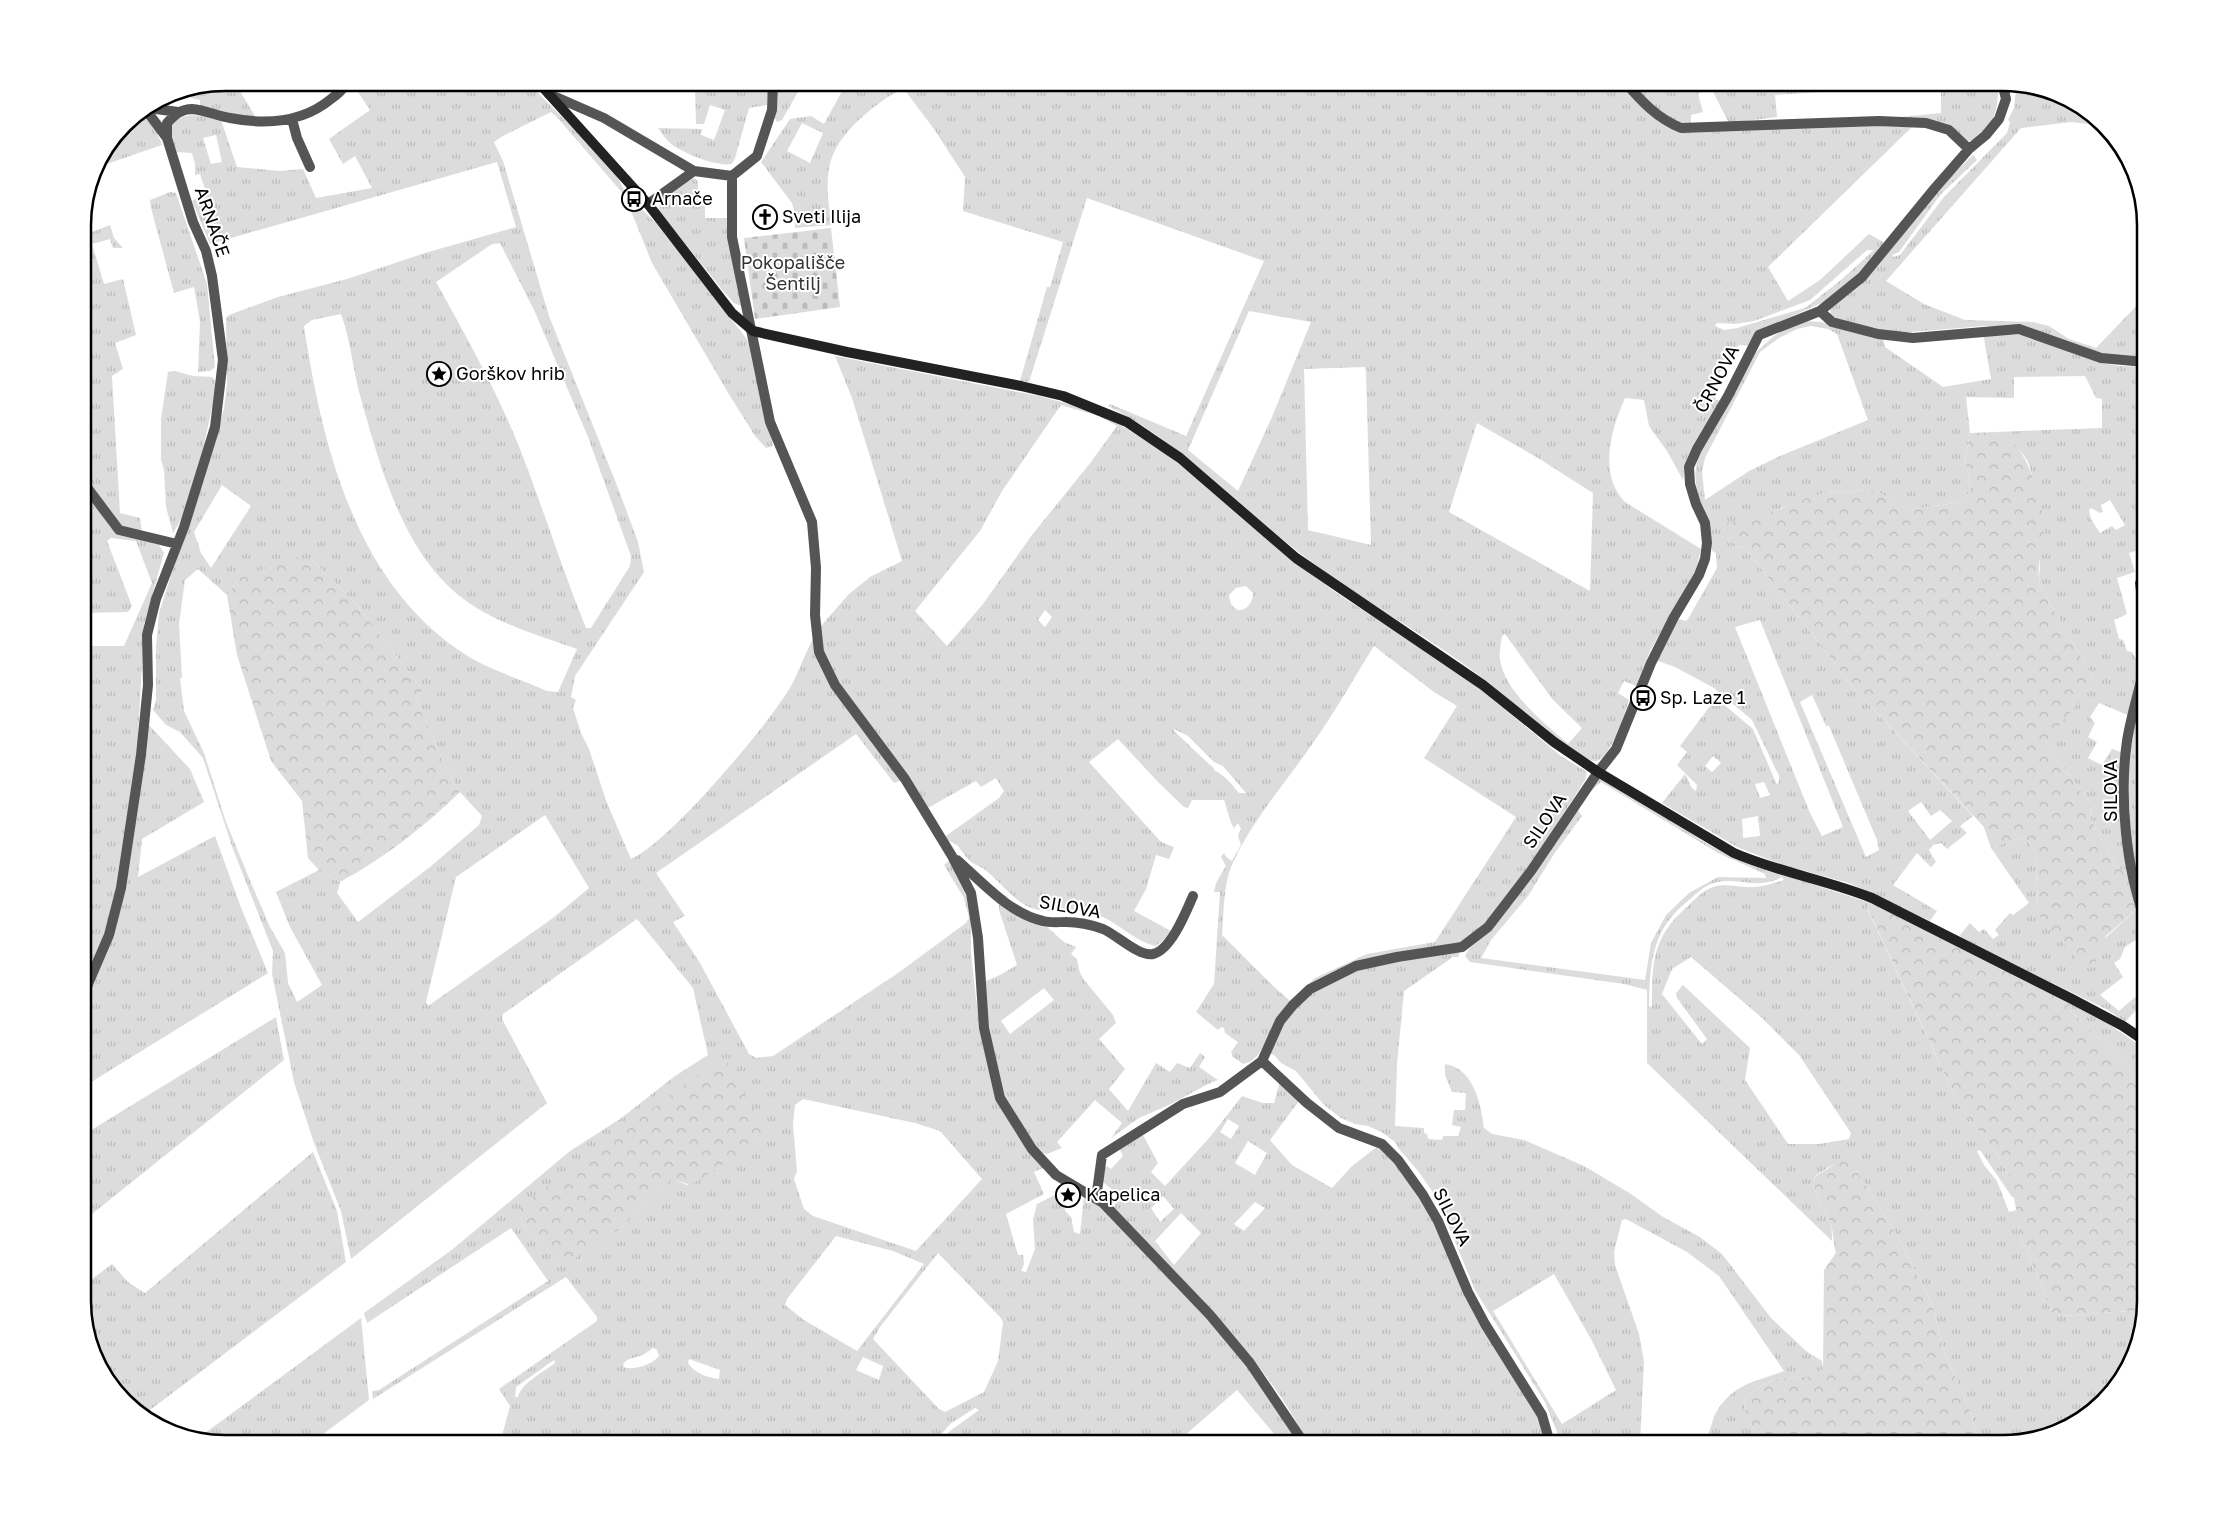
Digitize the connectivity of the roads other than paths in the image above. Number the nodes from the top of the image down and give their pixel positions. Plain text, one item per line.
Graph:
1 (1633, 91) edge
2 (2004, 91) edge
3 (339, 92) edge
4 (772, 92) edge
5 (549, 94) joint
6 (158, 109) edge
7 (178, 112) junction
8 (150, 115) edge
9 (292, 119) junction
10 (167, 138) junction
11 (1969, 149) junction
12 (310, 167) dead end
13 (694, 171) junction
14 (732, 176) junction
15 (648, 204) junction
16 (1820, 311) junction
17 (753, 331) junction
18 (2137, 361) edge
19 (92, 494) edge
20 (177, 544) junction
21 (2137, 702) edge
22 (1598, 772) junction
23 (952, 856) junction
24 (1193, 896) dead end
25 (2137, 898) edge
26 (92, 975) edge
27 (2137, 1035) edge
28 (1262, 1061) junction
29 (1096, 1199) junction
30 (1298, 1435) edge
31 (1548, 1435) edge

1 - 11 street
2 - 11 street, ČRNOVA
3 - 9 street
4 - 14 street
5 - 13 street
5 - 15 street
6 - 7 street
7 - 9 street
7 - 10 street
8 - 10 street, ARNAČE
9 - 12 street
10 - 20 street, ARNAČE
11 - 16 street, ČRNOVA
13 - 14 street
13 - 15 street
14 - 17 street
15 - 17 street
16 - 18 street
16 - 22 street, ČRNOVA
17 - 22 street
17 - 23 street
19 - 20 street
20 - 26 street, ARNAČE
21 - 25 street, SILOVA
22 - 27 street
22 - 28 street, SILOVA
23 - 24 street, SILOVA
23 - 29 street
28 - 29 street, SILOVA
28 - 31 street, SILOVA
29 - 30 street

